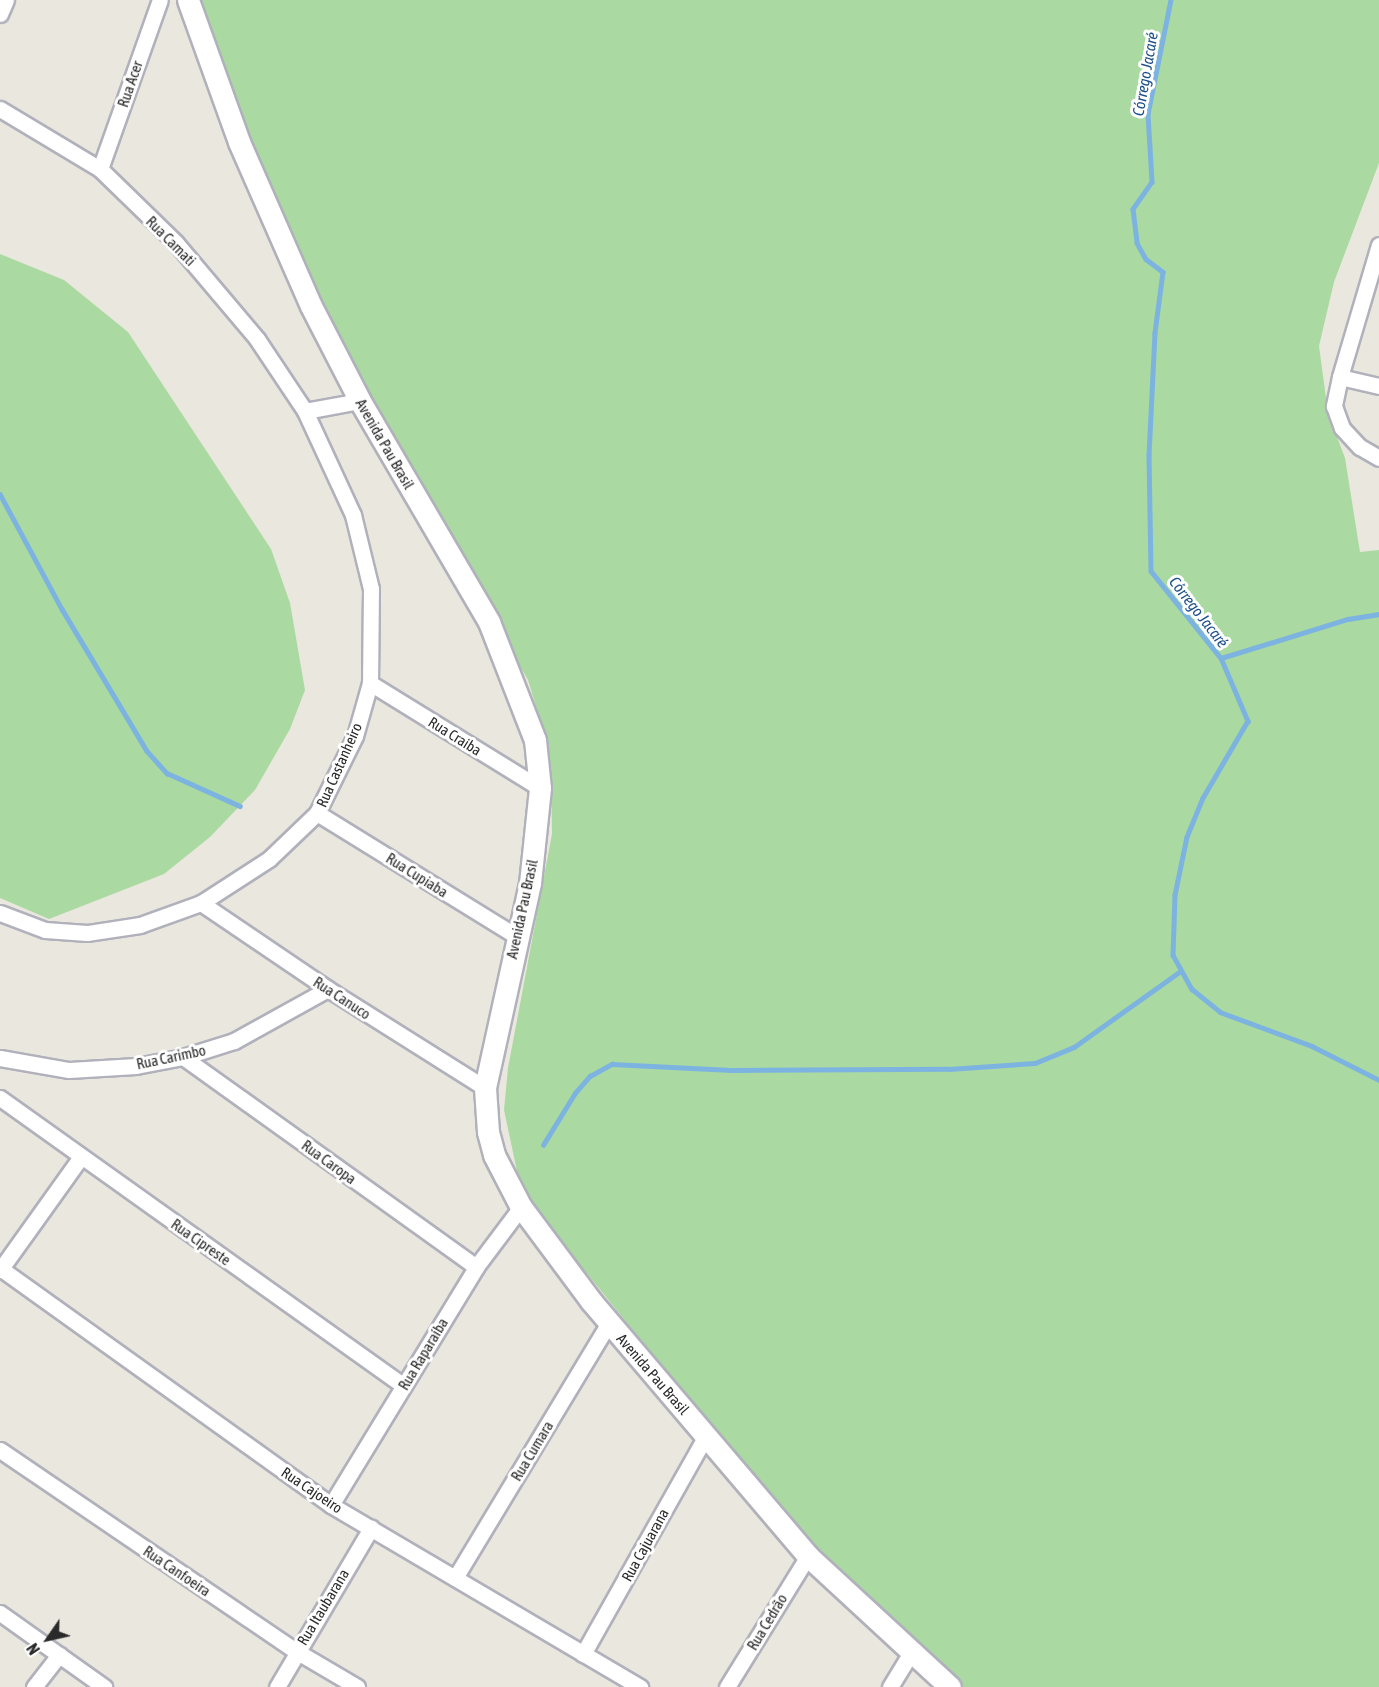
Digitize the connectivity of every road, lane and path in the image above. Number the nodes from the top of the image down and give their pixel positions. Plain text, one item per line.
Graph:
1 (6, 0) edge
2 (159, 0) edge
3 (188, 0) edge
4 (0, 14) edge
5 (0, 109) edge
6 (100, 169) junction
7 (1379, 247) edge
8 (1340, 376) junction
9 (1379, 387) edge
10 (360, 401) junction
11 (305, 411) junction
12 (1379, 458) edge
13 (370, 683) junction
14 (540, 788) junction
15 (317, 813) junction
16 (201, 903) junction
17 (0, 913) edge
18 (516, 936) junction
19 (328, 990) junction
20 (183, 1057) junction
21 (0, 1058) edge
22 (485, 1088) junction
23 (0, 1098) edge
24 (81, 1157) junction
25 (521, 1207) junction
26 (476, 1267) junction
27 (0, 1269) edge
28 (609, 1323) junction
29 (403, 1385) junction
30 (706, 1436) junction
31 (0, 1450) edge
32 (332, 1505) junction
33 (371, 1528) junction
34 (808, 1556) junction
35 (455, 1578) junction
36 (0, 1613) edge
37 (296, 1651) junction
38 (912, 1651) junction
39 (583, 1654) junction
40 (59, 1655) junction
41 (34, 1687) edge
42 (104, 1687) edge
43 (277, 1687) edge
44 (357, 1687) edge
45 (640, 1687) edge
46 (728, 1687) edge
47 (890, 1687) edge
48 (950, 1687) edge

1 - 4 street
2 - 6 street, Rua Acer
3 - 10 main road, Avenida Pau Brasil
5 - 6 street, Rua Camati
6 - 11 street, Rua Camati
7 - 8 street
8 - 9 street
8 - 12 street
10 - 11 street
10 - 14 main road, Avenida Pau Brasil
11 - 13 street, Rua Castanheiro
13 - 14 street, Rua Craiba
13 - 15 street, Rua Castanheiro
14 - 18 main road, Avenida Pau Brasil
15 - 16 street, Rua Castanheiro
15 - 18 street, Rua Cupiaba
16 - 17 street, Rua Castanheiro
16 - 19 street, Rua Canuco
18 - 22 main road, Avenida Pau Brasil
19 - 20 street, Rua Carimbo
19 - 22 street, Rua Canuco
20 - 21 street, Rua Carimbo
20 - 26 street, Rua Caropa
22 - 25 main road, Avenida Pau Brasil
23 - 24 street, Rua Cipreste
24 - 27 street
24 - 29 street, Rua Cipreste
25 - 26 street, Rua Raparaíba
25 - 28 main road, Avenida Pau Brasil
26 - 29 street, Rua Raparaíba
27 - 32 street, Rua Cajoeiro
28 - 30 main road, Avenida Pau Brasil
28 - 35 street, Rua Cumara
29 - 32 street, Rua Raparaíba
30 - 34 main road, Avenida Pau Brasil
30 - 39 street, Rua Cajuarana
31 - 37 street, Rua Canfoeira
32 - 33 street, Rua Cajoeiro
33 - 35 street, Rua Cajoeiro
33 - 37 street, Rua Itaubarana
34 - 38 main road, Avenida Pau Brasil
34 - 46 street, Rua Cedrão
35 - 39 street, Rua Cajoeiro
36 - 40 street
37 - 43 street, Rua Itaubarana
37 - 44 street, Rua Canfoeira
38 - 47 street
38 - 48 main road, Avenida Pau Brasil
39 - 45 street, Rua Cajoeiro
40 - 41 street
40 - 42 street

